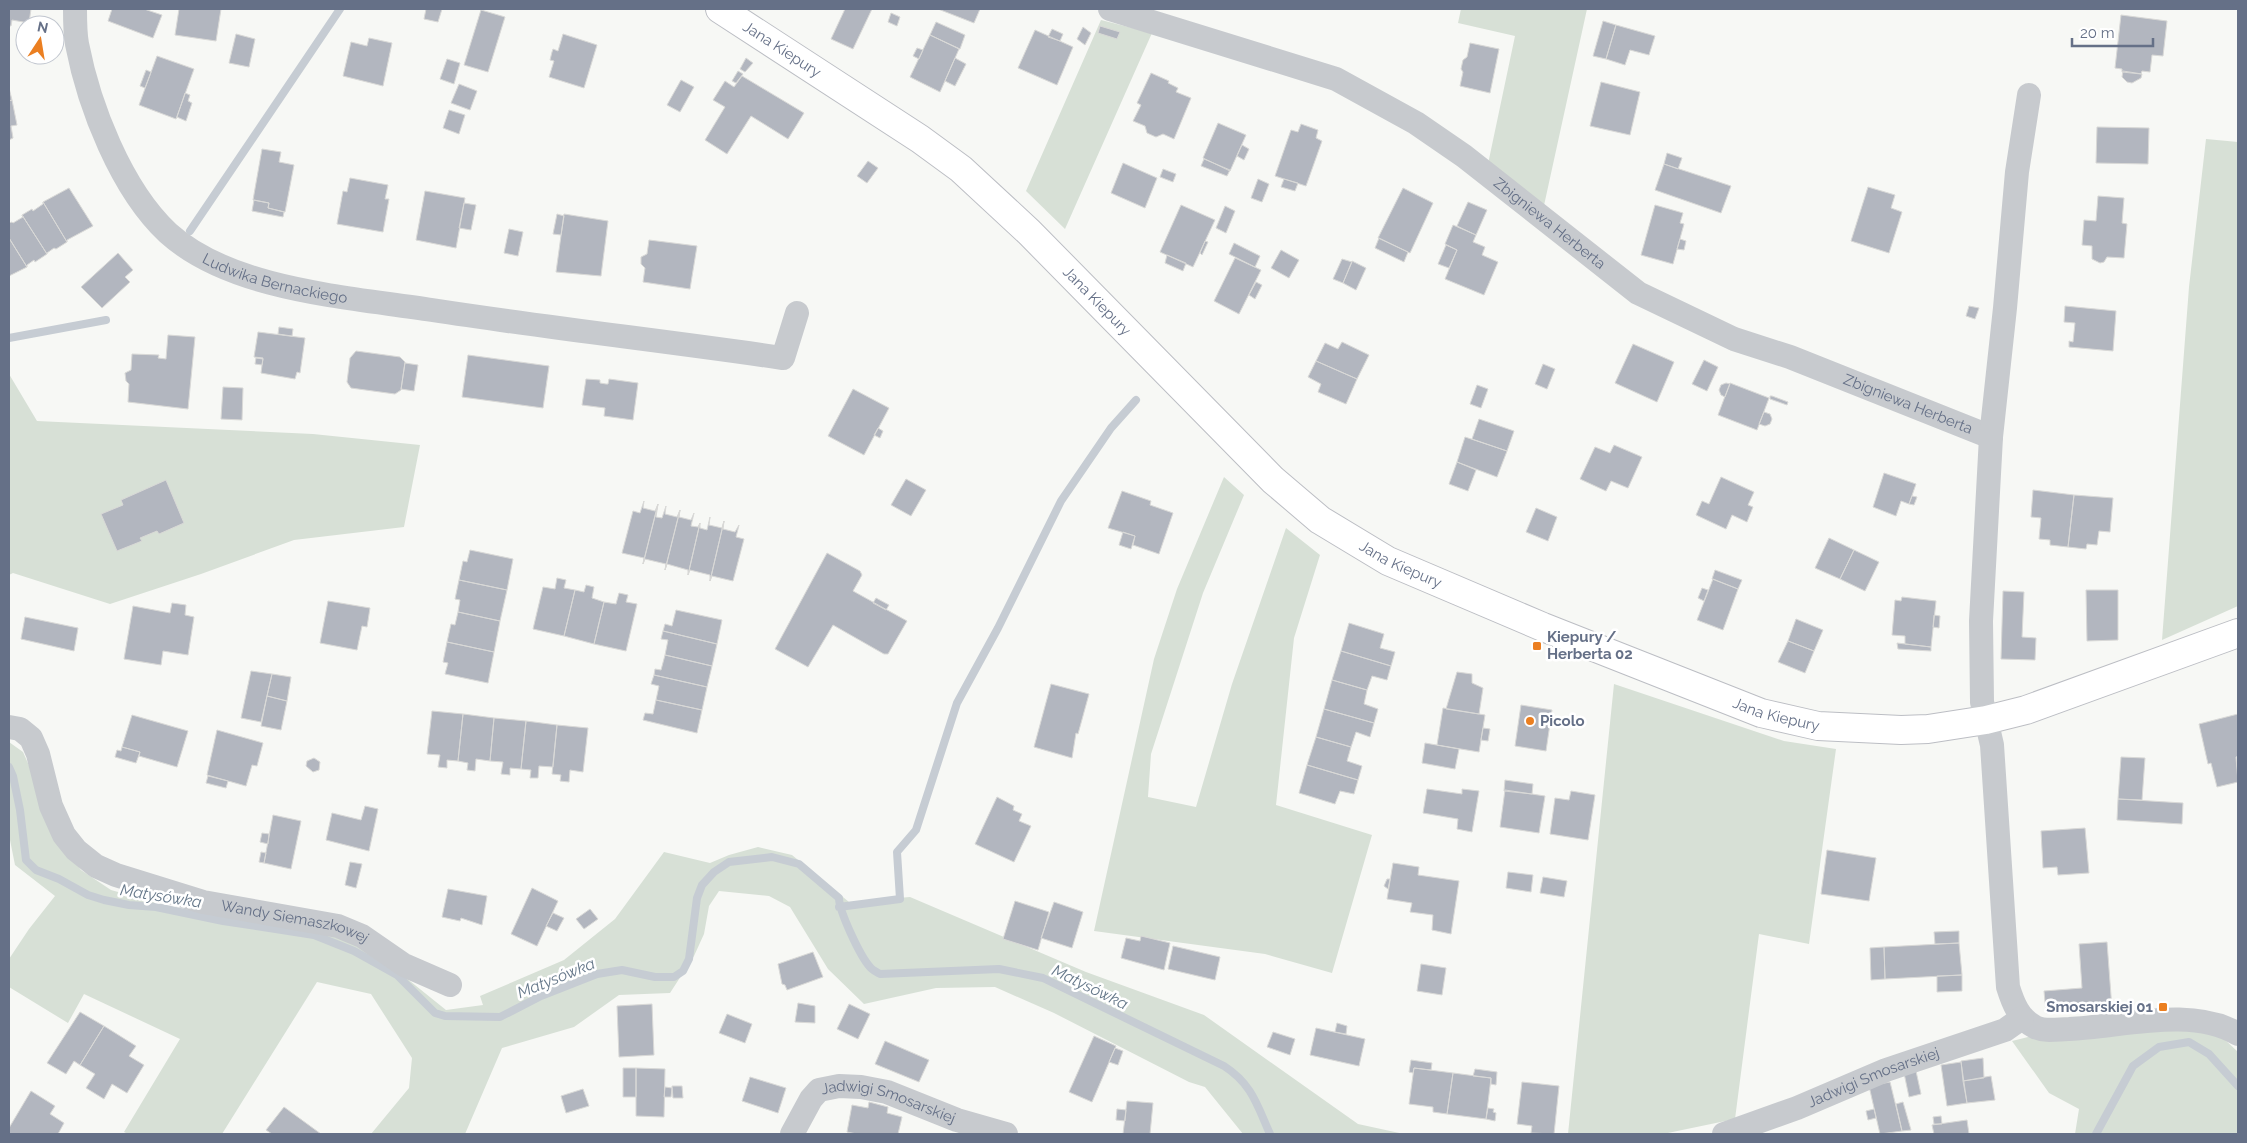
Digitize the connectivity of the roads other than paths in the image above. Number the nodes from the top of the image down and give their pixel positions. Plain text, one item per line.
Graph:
1 (75, 9) edge
2 (720, 9) edge
3 (1110, 9) edge
4 (2030, 95) dead end
5 (797, 313) dead end
6 (1991, 437) junction
7 (2238, 633) edge
8 (1986, 720) junction
9 (9, 727) edge
10 (450, 985) dead end
11 (2022, 1018) junction
12 (2238, 1034) edge
13 (792, 1134) edge
14 (1006, 1134) edge
15 (1724, 1134) edge

1 - 5 street, Ludwika Bernackiego
2 - 8 street, Jana Kiepury
3 - 6 street, Zbigniewa Herberta
4 - 6 street
6 - 8 street
7 - 8 street, Jana Kiepury
8 - 11 street
9 - 10 street, Wandy Siemaszkowej
11 - 12 street
11 - 15 street, Jadwigi Smosarskiej
13 - 14 street, Jadwigi Smosarskiej

